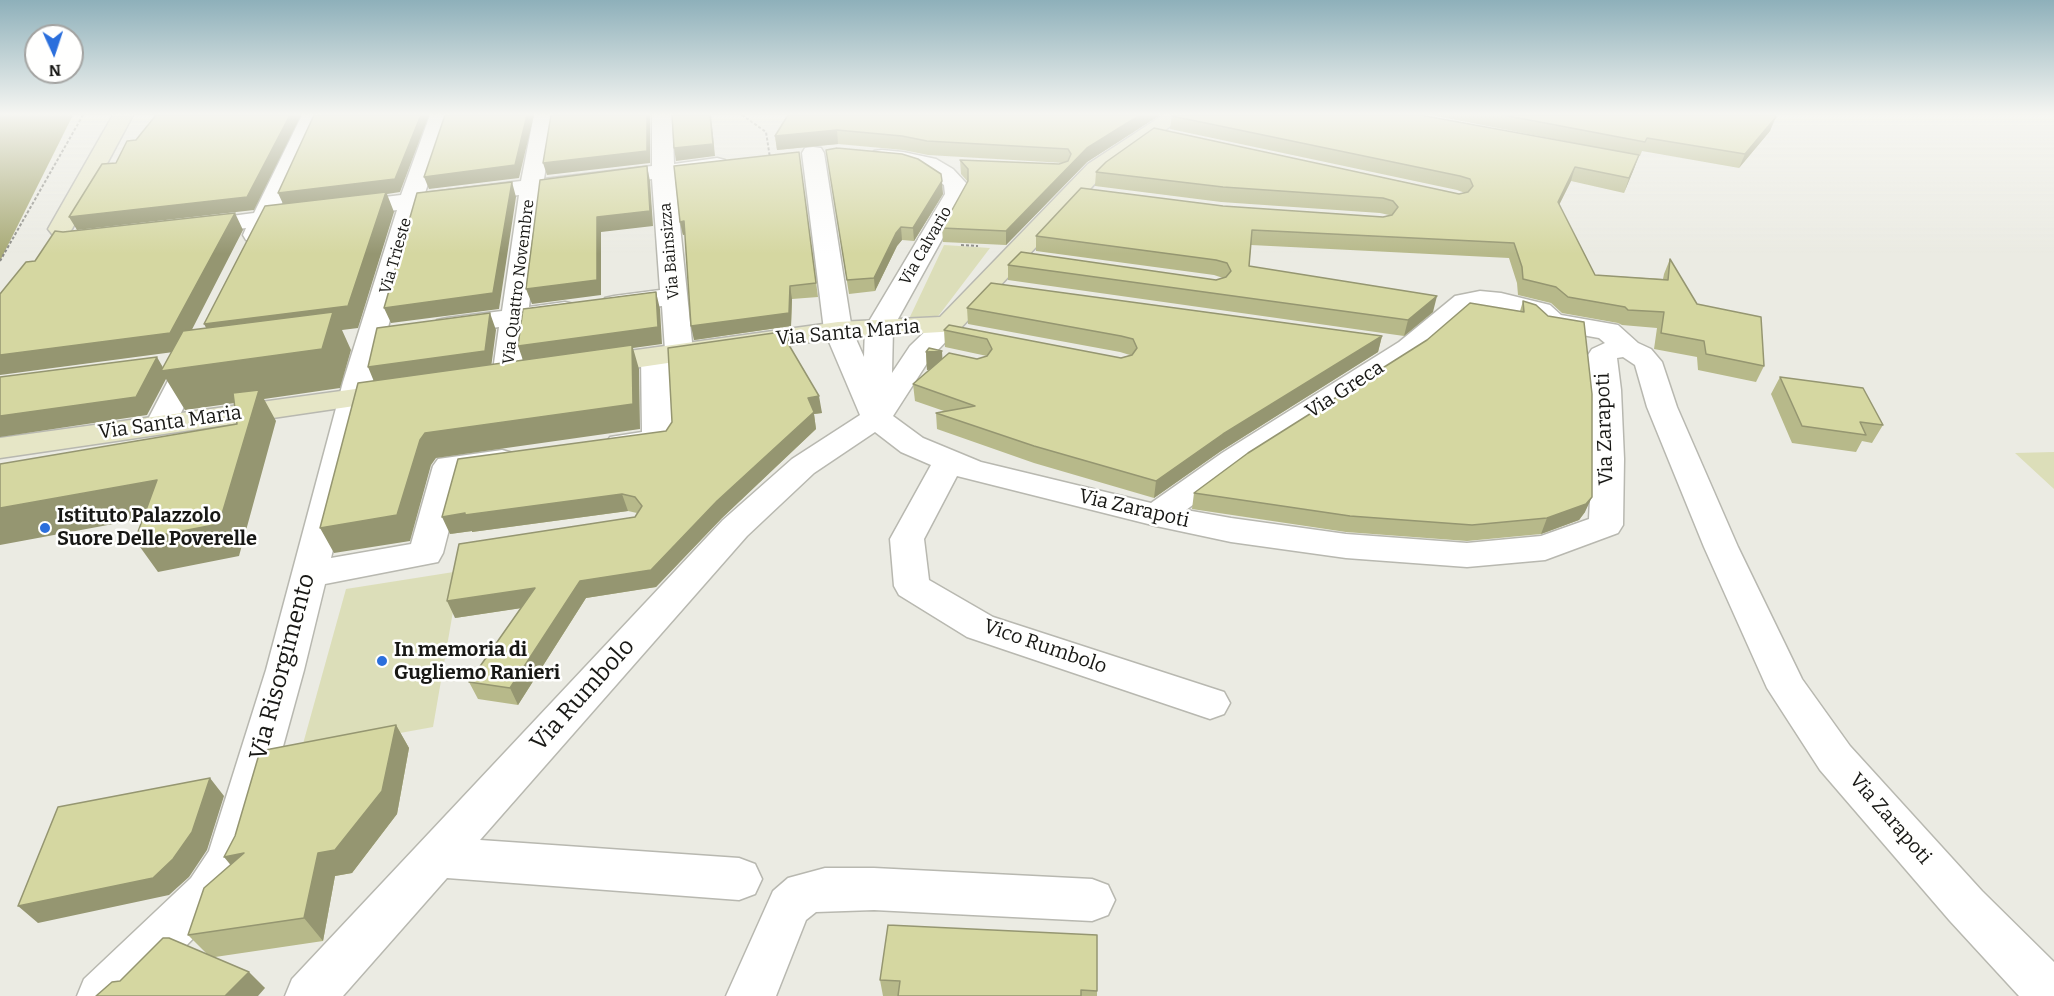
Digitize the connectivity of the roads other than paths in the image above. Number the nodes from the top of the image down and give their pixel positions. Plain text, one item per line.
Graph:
1 (97, 161) edge
2 (290, 161) edge
3 (424, 161) edge
4 (536, 161) edge
5 (663, 161) edge
6 (814, 161) edge
7 (918, 161) edge
8 (1113, 161) edge
9 (734, 163) edge
10 (928, 164) junction
11 (963, 165) edge
12 (663, 172) junction
13 (531, 188) junction
14 (411, 201) junction
15 (263, 219) junction
16 (174, 229) edge
17 (84, 239) edge
18 (1012, 257) junction
19 (243, 259) edge
20 (1046, 262) edge
21 (984, 287) junction
22 (1020, 292) edge
23 (674, 296) junction
24 (515, 317) junction
25 (946, 327) junction
26 (879, 328) junction
27 (208, 330) edge
28 (838, 330) junction
29 (397, 333) junction
30 (976, 336) edge
31 (339, 340) dead end
32 (1376, 342) edge
33 (1412, 347) junction
34 (1628, 349) junction
35 (920, 352) junction
36 (667, 354) junction
37 (227, 355) edge
38 (954, 359) edge
39 (193, 360) junction
40 (159, 364) dead end
41 (568, 368) edge
42 (536, 373) edge
43 (429, 388) edge
44 (354, 397) junction
45 (876, 418) junction
46 (160, 425) junction
47 (0, 448) edge
48 (588, 448) edge
49 (530, 456) edge
50 (949, 462) junction
51 (1156, 515) junction
52 (459, 549) edge
53 (426, 553) junction
54 (309, 574) junction
55 (1210, 703) dead end
56 (435, 857) junction
57 (739, 879) dead end
58 (1092, 900) dead end
59 (102, 996) edge
60 (310, 996) edge
61 (751, 996) edge
62 (2054, 996) edge

1 - 17 street
2 - 15 street
3 - 14 street, Via Trieste
4 - 13 street, Via Quattro Novembre
5 - 12 street, Via Bainsizza
6 - 28 street
7 - 10 street, Via Calvario
8 - 18 street
9 - 12 street
10 - 11 street
10 - 26 street, Via Calvario
12 - 13 street
12 - 23 street, Via Bainsizza
13 - 14 street
13 - 24 street, Via Quattro Novembre
14 - 15 street
14 - 29 street, Via Trieste
15 - 16 street
15 - 19 street
18 - 20 street
18 - 21 street
21 - 22 street
21 - 25 street
23 - 24 street
23 - 36 street, Via Bainsizza
24 - 29 street
24 - 42 street, Via Quattro Novembre
25 - 26 street, Via Santa Maria
25 - 30 street
25 - 35 street, Via Rumbolo
26 - 28 street, Via Santa Maria
26 - 45 street
27 - 39 street
28 - 36 street, Via Santa Maria
28 - 45 street
29 - 31 street
29 - 44 street, Via Trieste
32 - 33 street
33 - 34 street, Via Greca
33 - 51 street, Via Greca
34 - 51 street, Via Zarapoti
34 - 62 street, Via Zarapoti
35 - 38 street
35 - 45 street, Via Rumbolo
36 - 41 street, Via Santa Maria
36 - 48 street, Via Bainsizza
37 - 39 street
39 - 40 street
39 - 46 street
43 - 44 street, Via Santa Maria
44 - 46 street, Via Santa Maria
44 - 54 street, Via Risorgimento
45 - 50 street, Via Zarapoti
45 - 56 street, Via Rumbolo
46 - 47 street, Via Santa Maria
49 - 53 street
50 - 51 street, Via Zarapoti
50 - 55 street, Vico Rumbolo
52 - 53 street
53 - 54 street
54 - 59 street, Via Risorgimento
56 - 57 street
56 - 60 street, Via Rumbolo
58 - 61 street

